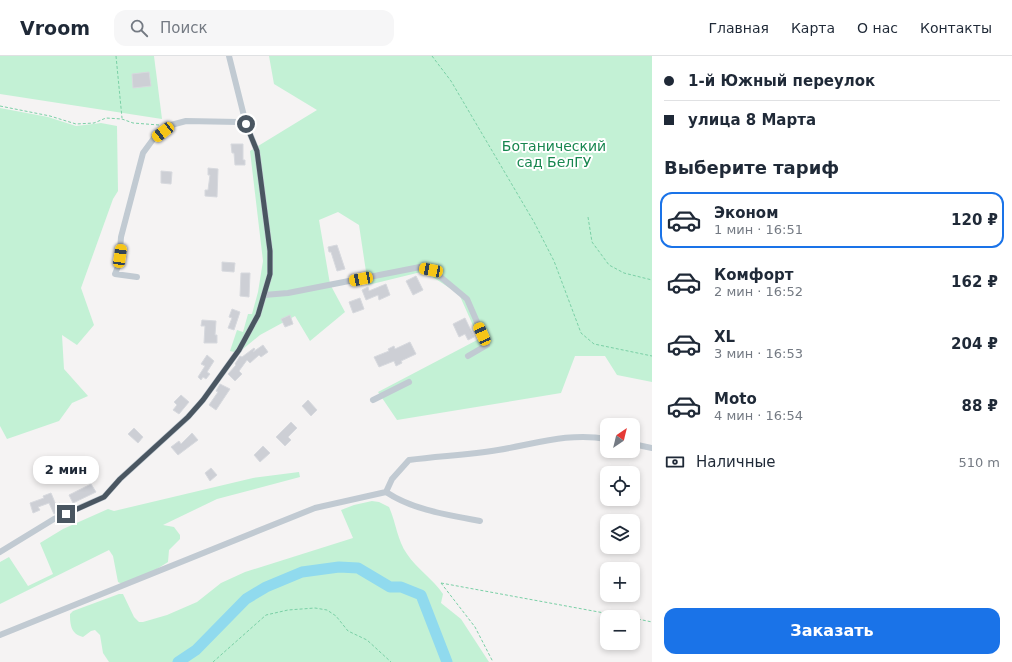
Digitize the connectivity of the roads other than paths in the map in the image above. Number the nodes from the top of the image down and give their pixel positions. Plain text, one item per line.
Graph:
1 (228, 56) edge
2 (246, 124) junction
3 (137, 277) dead end
4 (264, 296) junction
5 (468, 356) dead end
6 (409, 382) dead end
7 (373, 400) dead end
8 (600, 438) edge
9 (640, 445) edge
10 (652, 448) edge
11 (386, 492) junction
12 (480, 521) dead end
13 (0, 552) edge
14 (0, 635) edge

1 - 2 street
2 - 3 street
2 - 4 street
4 - 5 street
4 - 13 street
6 - 7 street
8 - 11 street
9 - 10 street
11 - 12 street
11 - 14 street

